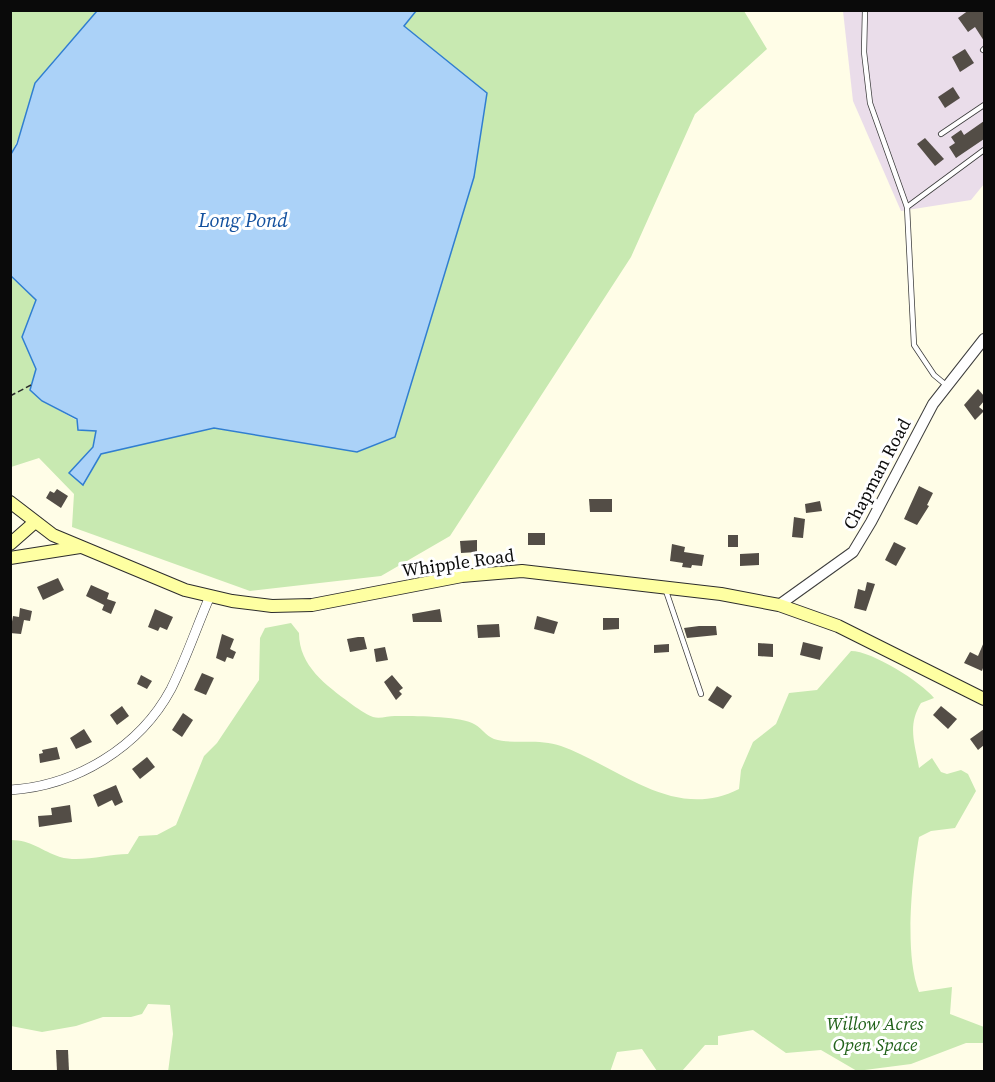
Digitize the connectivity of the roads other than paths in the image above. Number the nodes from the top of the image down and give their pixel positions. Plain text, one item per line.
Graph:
1 (865, 10) edge
2 (984, 105) edge
3 (941, 134) dead end
4 (984, 150) edge
5 (907, 207) junction
6 (984, 339) edge
7 (947, 386) junction
8 (10, 502) edge
9 (36, 522) junction
10 (10, 544) edge
11 (80, 547) junction
12 (10, 558) edge
13 (665, 587) junction
14 (210, 596) junction
15 (779, 605) junction
16 (701, 694) dead end
17 (984, 699) edge
18 (10, 790) edge

1 - 5 lane
2 - 3 lane
4 - 5 lane
5 - 7 lane
6 - 7 street, Chapman Road
7 - 15 street, Chapman Road
8 - 9 main road, Whipple Road
9 - 10 main road
9 - 11 main road, Whipple Road
11 - 12 main road
11 - 14 main road, Whipple Road
13 - 14 main road, Whipple Road
13 - 15 main road, Whipple Road
13 - 16 lane
14 - 18 street
15 - 17 main road, Whipple Road

